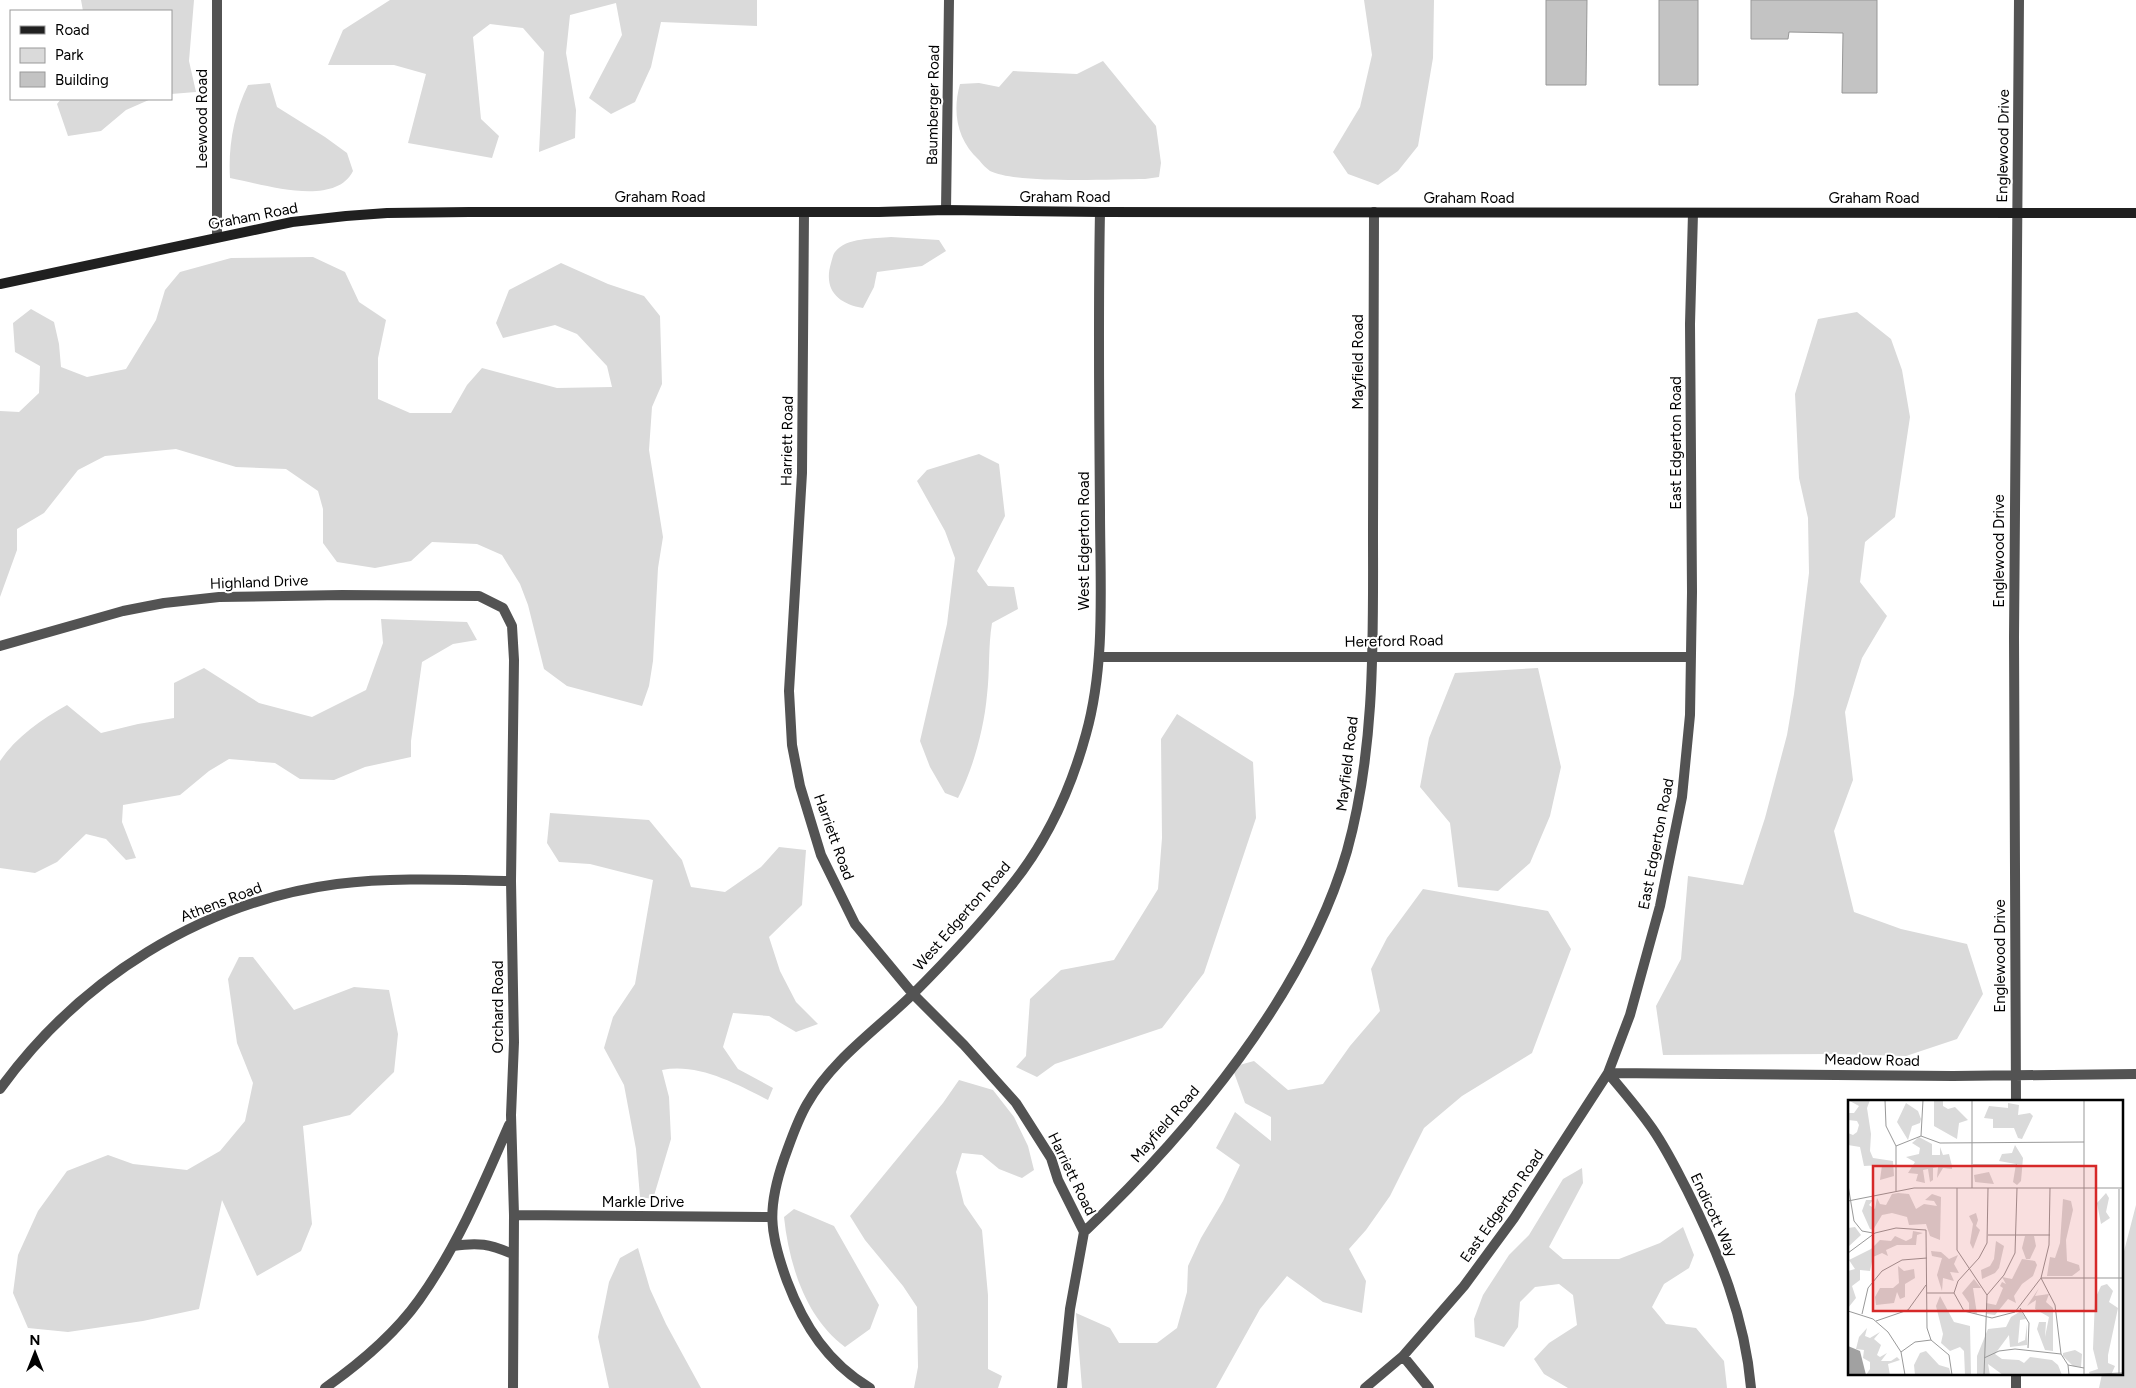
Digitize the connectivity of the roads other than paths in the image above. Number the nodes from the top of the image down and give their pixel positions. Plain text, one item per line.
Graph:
1 (217, 0) edge
2 (949, 0) edge
3 (2019, 0) edge
4 (946, 210) junction
5 (804, 212) junction
6 (1100, 212) junction
7 (1374, 212) junction
8 (1693, 213) junction
9 (2136, 213) edge
10 (2016, 214) junction
11 (217, 237) junction
12 (0, 284) edge
13 (512, 626) joint
14 (1, 644) edge
15 (1099, 656) junction
16 (1691, 657) junction
17 (1373, 658) junction
18 (512, 881) junction
19 (913, 994) junction
20 (1608, 1073) junction
21 (2136, 1074) edge
22 (2016, 1076) junction
23 (0, 1089) edge
24 (2016, 1100) edge
25 (511, 1121) junction
26 (514, 1215) junction
27 (772, 1217) junction
28 (1084, 1232) junction
29 (453, 1246) junction
30 (513, 1254) junction
31 (1404, 1356) junction
32 (325, 1388) edge
33 (513, 1388) edge
34 (870, 1388) edge
35 (1062, 1388) edge
36 (1365, 1388) edge
37 (1429, 1388) edge
38 (1751, 1388) edge

1 - 11 street, Leewood Road
2 - 4 street, Baumberger Road
3 - 10 street, Englewood Drive
4 - 5 main road, Graham Road
4 - 6 main road, Graham Road
5 - 11 main road, Graham Road
5 - 19 street, Harriett Road
6 - 7 main road, Graham Road
6 - 15 street, West Edgerton Road
7 - 8 main road, Graham Road
7 - 17 street, Mayfield Road
8 - 10 main road, Graham Road
8 - 16 street, East Edgerton Road
9 - 10 main road, Graham Road
10 - 22 street, Englewood Drive
11 - 12 main road, Graham Road
13 - 14 street, Highland Drive
13 - 18 street, Orchard Road
15 - 17 street, Hereford Road
15 - 19 street, West Edgerton Road
16 - 17 street, Hereford Road
16 - 20 street, East Edgerton Road
17 - 28 street, Mayfield Road
18 - 23 street, Athens Road
18 - 25 street, Orchard Road
19 - 27 street, West Edgerton Road
19 - 28 street, Harriett Road
20 - 22 street, Meadow Road
20 - 31 street, East Edgerton Road
20 - 38 street, Endicott Way
21 - 22 street, Meadow Road
22 - 24 street, Englewood Drive
25 - 26 street, Orchard Road
25 - 29 street
26 - 27 street, Markle Drive
26 - 30 street, Orchard Road
27 - 34 street, West Edgerton Road
28 - 35 street, Harriett Road
29 - 30 street
29 - 32 street
30 - 33 street, Orchard Road
31 - 36 street, East Edgerton Road
31 - 37 street

